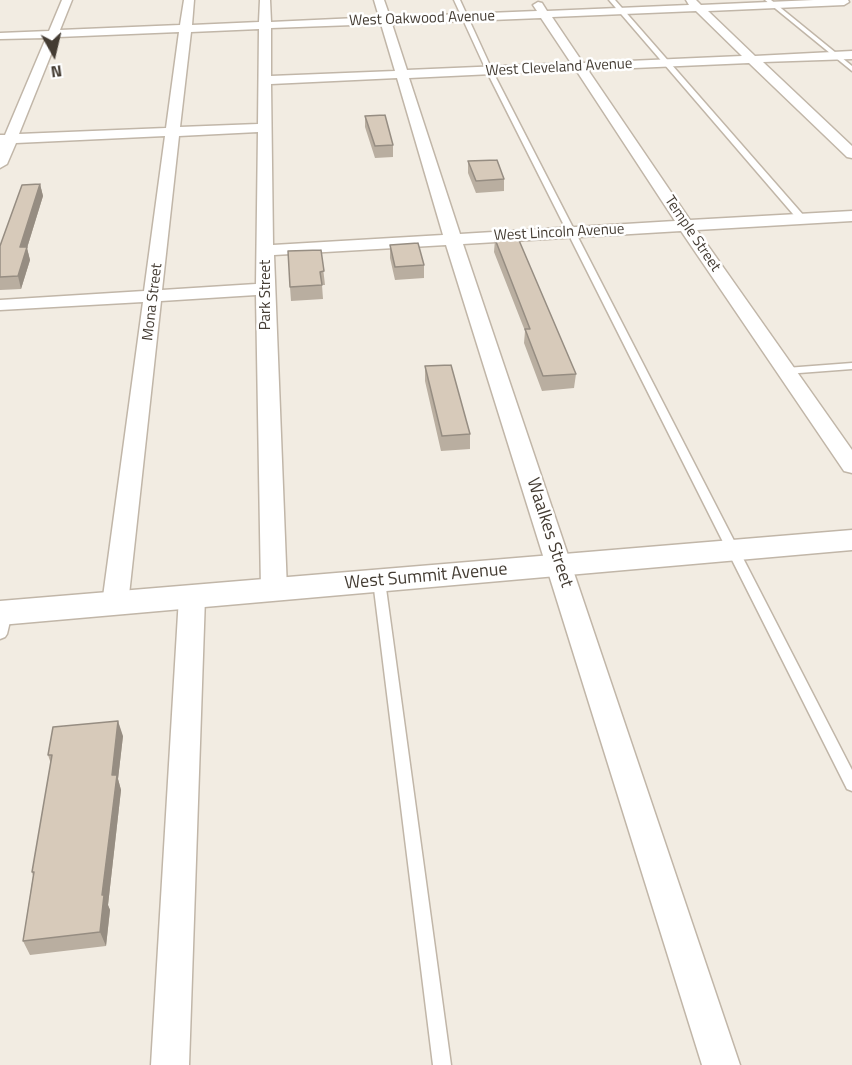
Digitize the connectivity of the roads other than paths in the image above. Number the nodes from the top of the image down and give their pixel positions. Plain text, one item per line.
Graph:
1 (67, 0) edge
2 (189, 0) edge
3 (265, 0) edge
4 (456, 0) edge
5 (534, 0) edge
6 (612, 0) edge
7 (771, 2) edge
8 (846, 3) edge
9 (694, 4) edge
10 (383, 10) edge
11 (621, 11) junction
12 (544, 14) junction
13 (465, 18) junction
14 (265, 26) junction
15 (186, 28) junction
16 (54, 34) junction
17 (0, 36) edge
18 (852, 55) edge
19 (835, 56) junction
20 (752, 60) junction
21 (667, 64) junction
22 (580, 68) junction
23 (852, 69) edge
24 (490, 72) junction
25 (401, 75) junction
26 (267, 80) junction
27 (265, 128) junction
28 (173, 131) junction
29 (5, 139) edge
30 (852, 154) edge
31 (0, 164) edge
32 (852, 216) edge
33 (802, 219) junction
34 (686, 226) junction
35 (572, 232) junction
36 (453, 239) junction
37 (266, 250) junction
38 (265, 289) junction
39 (154, 296) junction
40 (0, 305) edge
41 (852, 366) edge
42 (786, 371) junction
43 (852, 466) edge
44 (852, 540) edge
45 (733, 550) junction
46 (559, 565) junction
47 (379, 581) junction
48 (274, 590) junction
49 (192, 597) junction
50 (115, 604) junction
51 (2, 620) edge
52 (852, 785) edge
53 (170, 1065) edge
54 (442, 1065) edge
55 (721, 1065) edge

1 - 16 street
2 - 15 street, Mona Street
3 - 14 street, Park Street
4 - 13 lane
5 - 12 street, Temple Street
6 - 11 lane
7 - 8 street, West Oakwood Avenue
7 - 9 street, West Oakwood Avenue
7 - 19 lane
9 - 11 street, West Oakwood Avenue
9 - 20 street
10 - 13 street, West Oakwood Avenue
10 - 14 street, West Oakwood Avenue
10 - 25 street, Waalkes Street
11 - 12 street, West Oakwood Avenue
11 - 21 lane
12 - 13 street, West Oakwood Avenue
12 - 22 street, Temple Street
13 - 24 lane
14 - 15 street, West Oakwood Avenue
14 - 26 street, Park Street
15 - 16 street, West Oakwood Avenue
15 - 28 street, Mona Street
16 - 17 street, West Oakwood Avenue
16 - 29 street
18 - 19 street, West Cleveland Avenue
19 - 20 street, West Cleveland Avenue
19 - 23 lane
20 - 21 street, West Cleveland Avenue
20 - 30 street
21 - 22 street, West Cleveland Avenue
21 - 33 lane
22 - 24 street, West Cleveland Avenue
22 - 34 street, Temple Street
24 - 25 street, West Cleveland Avenue
24 - 35 lane
25 - 26 street, West Cleveland Avenue
25 - 36 street, Waalkes Street
26 - 27 street, Park Street
27 - 28 street
27 - 37 street, Park Street
28 - 29 street
28 - 39 street, Mona Street
29 - 31 street
32 - 33 street, West Lincoln Avenue
33 - 34 street, West Lincoln Avenue
34 - 35 street, West Lincoln Avenue
34 - 42 street, Temple Street
35 - 36 street, West Lincoln Avenue
35 - 45 lane
36 - 37 street, West Lincoln Avenue
36 - 46 street, Waalkes Street
37 - 38 street, Park Street
38 - 39 street
38 - 48 street, Park Street
39 - 40 street
39 - 50 street, Mona Street
41 - 42 lane
42 - 43 street, Temple Street
44 - 45 street, West Summit Avenue
45 - 46 street, West Summit Avenue
45 - 52 lane
46 - 47 street, West Summit Avenue
46 - 55 street, Waalkes Street
47 - 48 street, West Summit Avenue
47 - 54 lane
48 - 49 street, West Summit Avenue
49 - 50 street, West Summit Avenue
49 - 53 street
50 - 51 street, West Summit Avenue

